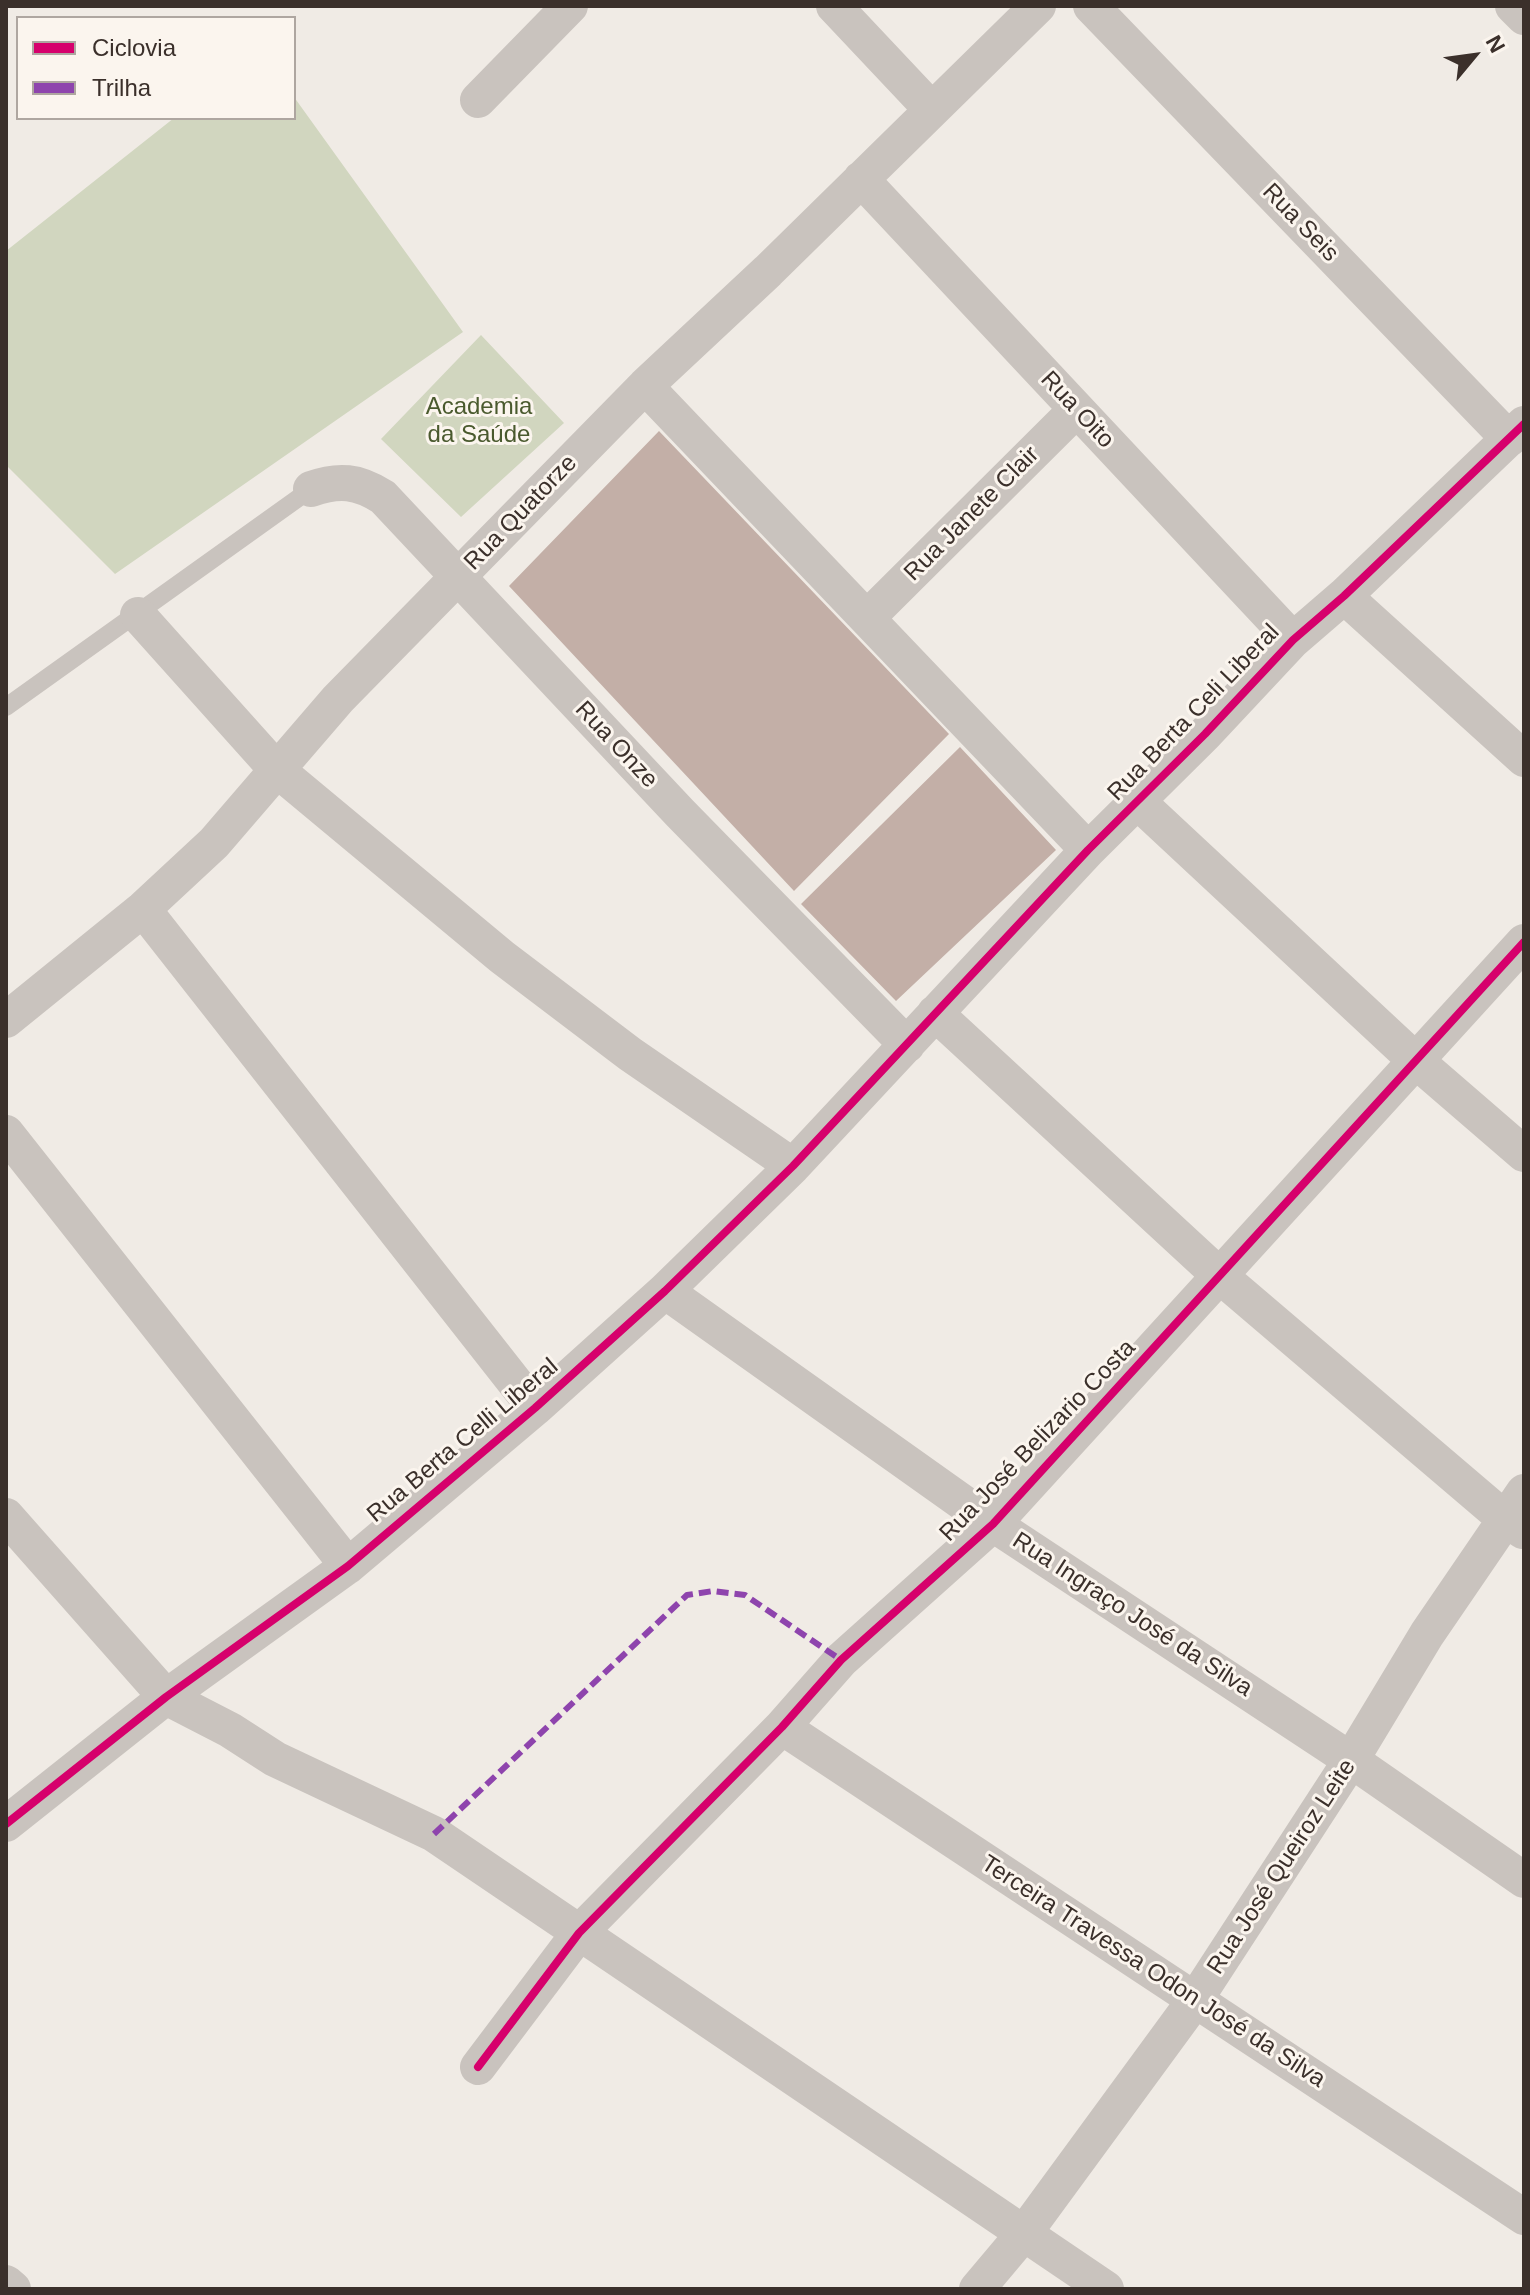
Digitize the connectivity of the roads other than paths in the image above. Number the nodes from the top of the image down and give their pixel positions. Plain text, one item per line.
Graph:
1 (570, 6) edge
2 (834, 6) edge
3 (1038, 6) edge
4 (1091, 6) edge
5 (1513, 6) edge
6 (1524, 17) edge
7 (478, 100) dead end
8 (932, 110) junction
9 (861, 179) junction
10 (645, 386) junction
11 (1076, 410) junction
12 (1516, 432) edge
13 (311, 489) joint
14 (458, 578) junction
15 (1344, 596) junction
16 (138, 615) junction
17 (867, 618) junction
18 (1293, 640) junction
19 (6, 707) edge
20 (1524, 759) edge
21 (276, 769) junction
22 (1137, 801) junction
23 (1088, 850) junction
24 (143, 909) junction
25 (1524, 942) edge
26 (935, 1013) junction
27 (6, 1020) edge
28 (907, 1045) junction
29 (1415, 1060) junction
30 (6, 1133) edge
31 (1524, 1154) edge
32 (793, 1166) junction
33 (1220, 1276) junction
34 (665, 1291) junction
35 (535, 1408) junction
36 (1518, 1514) edge
37 (6, 1516) edge
38 (993, 1524) junction
39 (348, 1566) junction
40 (166, 1697) junction
41 (782, 1727) junction
42 (1351, 1760) junction
43 (6, 1824) edge
44 (1524, 1880) edge
45 (579, 1933) junction
46 (1195, 2000) junction
47 (478, 2067) dead end
48 (1524, 2217) edge
49 (1025, 2232) junction
50 (6, 2283) edge
51 (13, 2289) edge
52 (977, 2289) edge
53 (1106, 2289) edge

1 - 7 street
2 - 8 street
3 - 8 street, Rua Quatorze
4 - 12 street, Rua Seis
5 - 6 street
8 - 9 street, Rua Quatorze
9 - 10 street, Rua Quatorze
9 - 11 street, Rua Oito
10 - 14 street, Rua Quatorze
10 - 17 street
11 - 17 street, Rua Janete Clair
11 - 18 street, Rua Oito
12 - 15 street, Rua Berta Celi Liberal
13 - 14 street, Rua Onze
13 - 16 lane
14 - 21 street, Rua Quatorze
14 - 28 street, Rua Onze
15 - 18 street, Rua Berta Celi Liberal
15 - 20 street
16 - 19 lane
16 - 21 street
17 - 23 street
18 - 22 street, Rua Berta Celi Liberal
21 - 24 street, Rua Quatorze
21 - 32 street
22 - 23 street, Rua Berta Celi Liberal
22 - 29 street
23 - 26 street, Rua Berta Celi Liberal
24 - 27 street, Rua Quatorze
24 - 35 street
25 - 29 street, Rua José Belizario Costa
26 - 28 street, Rua Berta Celi Liberal
26 - 33 street
28 - 32 street, Rua Berta Celli Liberal
29 - 31 street
29 - 33 street, Rua José Belizario Costa
30 - 39 street
32 - 34 street, Rua Berta Celli Liberal
33 - 36 street
33 - 38 street, Rua José Belizario Costa
34 - 35 street, Rua Berta Celli Liberal
34 - 38 street, Rua Ingraço José da Silva
35 - 39 street, Rua Berta Celli Liberal
36 - 42 street, Rua José Queiroz Leite
37 - 40 street
38 - 41 street, Rua José Belizario Costa
38 - 42 street, Rua Ingraço José da Silva
39 - 40 street, Rua Berta Celli Liberal
40 - 43 street, Rua Berta Celli Liberal
40 - 45 street
41 - 45 street, Rua José Belizario Costa
41 - 46 street, Terceira Travessa Odon José da Silva
42 - 44 street, Rua Ingraço José da Silva
42 - 46 street, Rua José Queiroz Leite
45 - 47 street, Rua José Belizario Costa
45 - 49 street
46 - 48 street, Terceira Travessa Odon José da Silva
46 - 49 street, Rua José Queiroz Leite
49 - 52 street, Rua José Queiroz Leite
49 - 53 street
50 - 51 street

